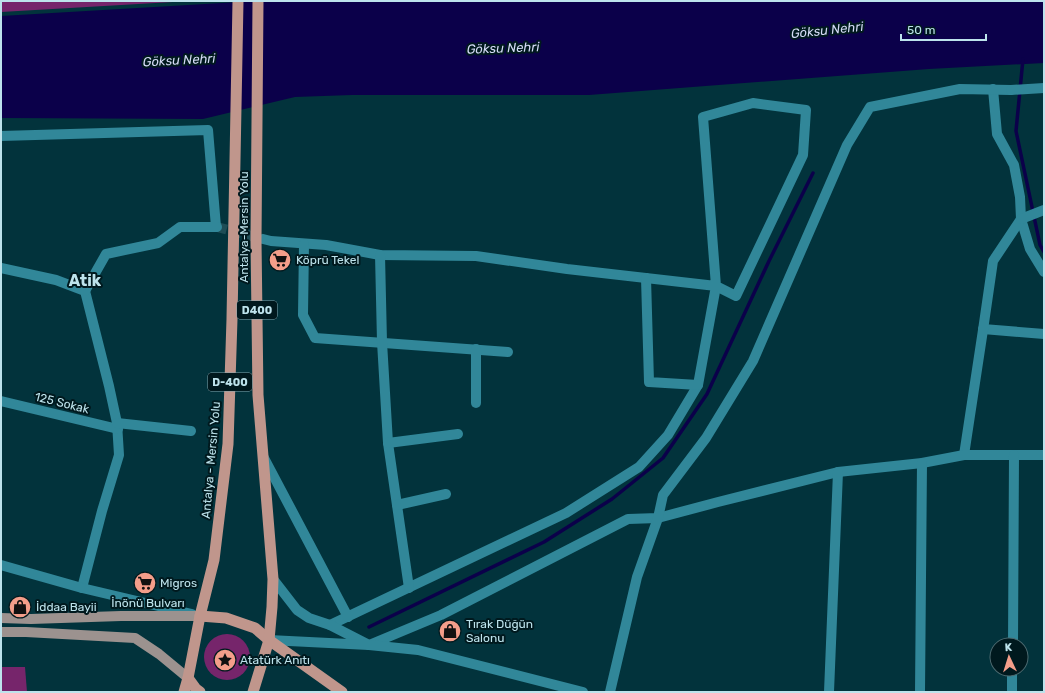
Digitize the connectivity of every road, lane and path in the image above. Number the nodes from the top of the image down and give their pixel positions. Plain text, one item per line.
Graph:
1 (238, 1) edge
2 (258, 1) edge
3 (1040, 88) edge
4 (994, 89) junction
5 (1, 136) edge
6 (1044, 210) edge
7 (1021, 219) junction
8 (264, 239) tunnel mouth
9 (304, 244) junction
10 (380, 255) junction
11 (1, 268) edge
12 (1044, 272) edge
13 (646, 278) junction
14 (716, 286) junction
15 (85, 291) junction
16 (984, 329) junction
17 (1044, 334) edge
18 (382, 342) junction
19 (476, 349) junction
20 (508, 352) dead end
21 (698, 385) junction
22 (1, 401) edge
23 (476, 403) dead end
24 (117, 426) junction
25 (191, 431) dead end
26 (458, 434) dead end
27 (388, 443) junction
28 (262, 454) junction
29 (964, 454) junction
30 (1014, 455) junction
31 (1044, 455) edge
32 (922, 463) junction
33 (838, 472) junction
34 (446, 494) dead end
35 (397, 505) junction
36 (658, 518) junction
37 (1, 565) edge
38 (273, 579) junction
39 (82, 588) junction
40 (409, 588) junction
41 (200, 616) junction
42 (348, 617) junction
43 (1, 618) edge
44 (330, 625) junction
45 (1, 632) edge
46 (1012, 637) edge
47 (269, 640) junction
48 (369, 645) junction
49 (1012, 677) edge
50 (188, 678) junction
51 (184, 692) edge
52 (200, 692) edge
53 (253, 692) edge
54 (342, 692) edge
55 (583, 692) edge
56 (610, 692) edge
57 (829, 692) edge
58 (920, 692) edge
59 (1012, 692) edge

1 - 41 highway, Antalya - Mersin Yolu / D-400
2 - 28 highway, Antalya-Mersin Yolu / D400
3 - 4 street
4 - 7 street
4 - 36 street
5 - 15 street
6 - 7 street
7 - 12 street
7 - 16 street
8 - 9 street
9 - 10 street
9 - 18 street
10 - 13 street
10 - 18 street
11 - 15 street
13 - 14 street
13 - 21 street
14 - 14 street
14 - 21 street
15 - 24 street
16 - 17 street
16 - 29 street
18 - 19 street
18 - 27 street
19 - 20 street
19 - 23 street
21 - 40 street
22 - 24 street, 125 Sokak
24 - 25 street, 125 Sokak
24 - 39 street
26 - 27 street
27 - 35 street
28 - 38 highway, Antalya-Mersin Yolu / D400
28 - 42 street
29 - 30 street
29 - 32 street
30 - 31 street
30 - 46 street
32 - 33 street
32 - 58 street
33 - 36 street
33 - 57 street
34 - 35 street
35 - 40 street
36 - 48 street
36 - 56 street
37 - 39 street
38 - 44 street
38 - 47 highway
39 - 41 street
40 - 42 street
41 - 43 main road, İnönü Bulvarı
41 - 47 highway
41 - 50 highway, Antalya - Mersin Yolu / D-400
42 - 44 street
44 - 48 street
45 - 50 main road
47 - 48 street
47 - 53 highway
47 - 54 highway
48 - 55 street
49 - 59 street
50 - 51 highway, Antalya - Mersin Yolu
50 - 52 highway

